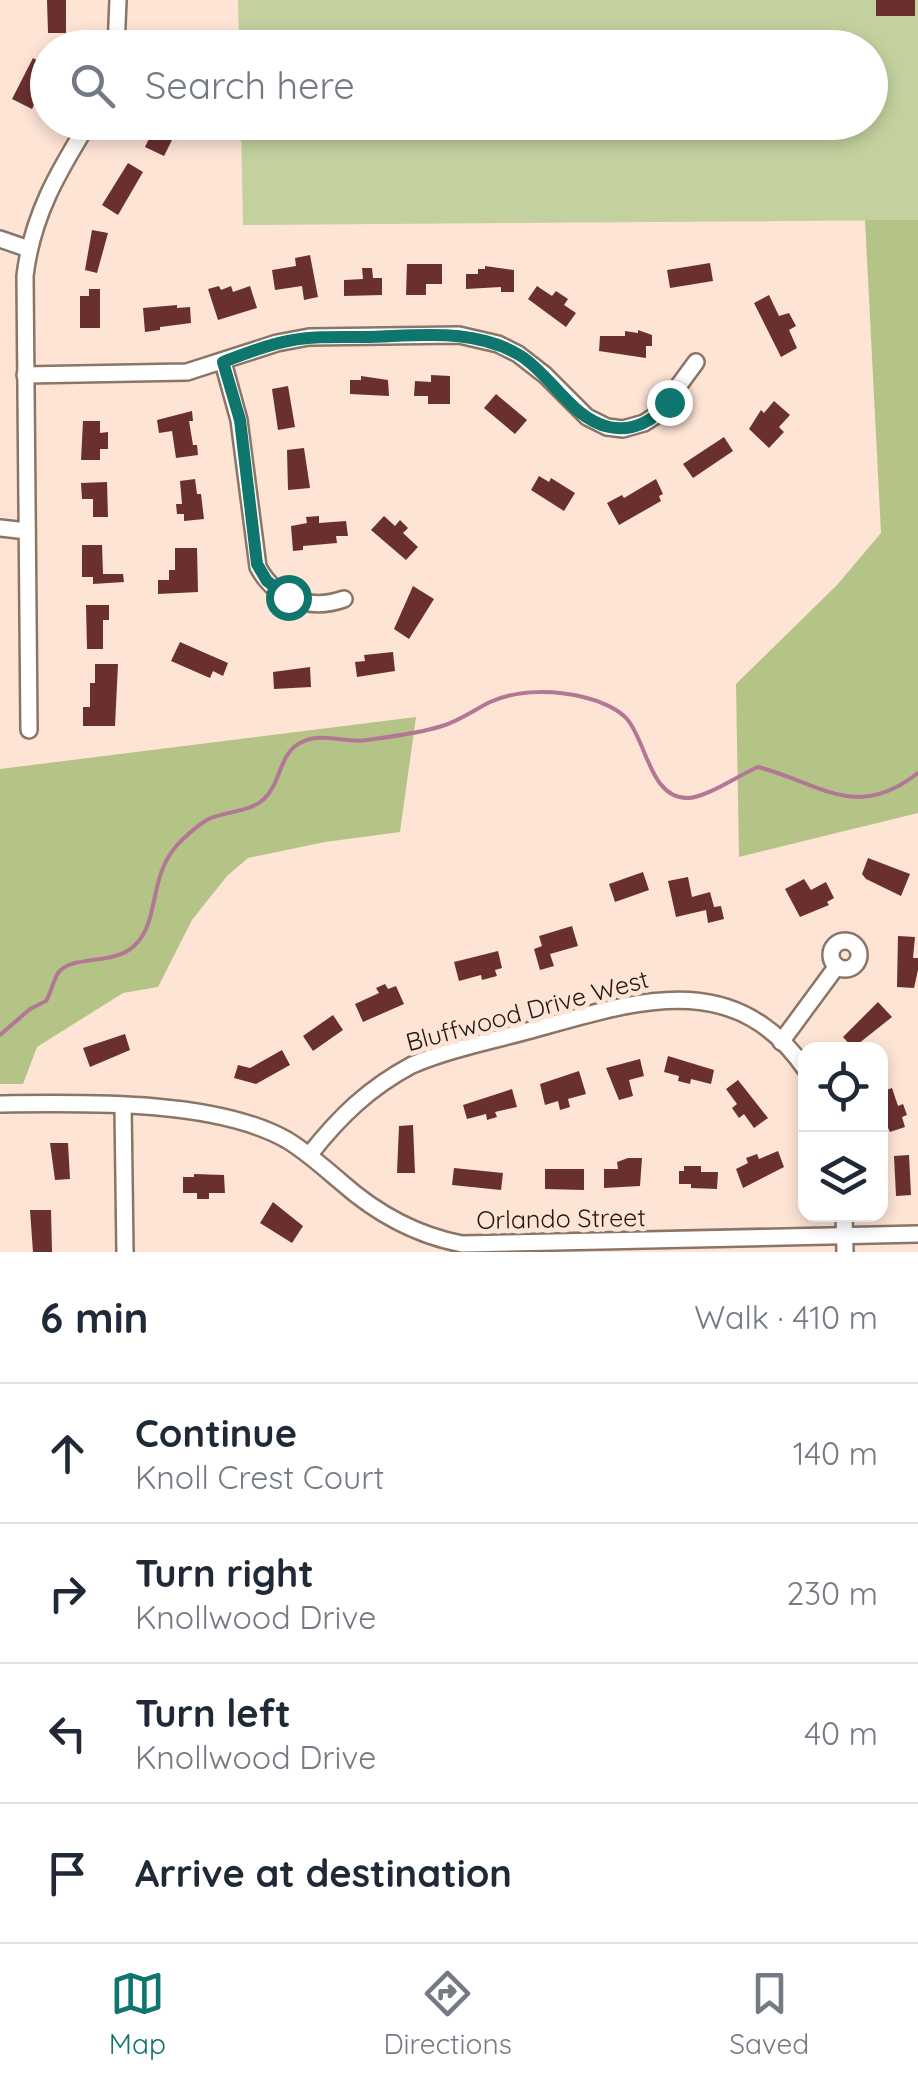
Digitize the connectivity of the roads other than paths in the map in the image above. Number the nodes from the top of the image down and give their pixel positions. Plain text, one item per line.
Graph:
1 (118, 0) edge
2 (117, 30) edge
3 (78, 140) edge
4 (0, 239) edge
5 (29, 249) junction
6 (223, 362) junction
7 (696, 362) dead end
8 (25, 375) junction
9 (0, 528) edge
10 (27, 531) junction
11 (344, 599) dead end
12 (29, 730) dead end
13 (837, 966) dead end
14 (780, 1042) junction
15 (798, 1061) edge
16 (0, 1104) edge
17 (123, 1107) junction
18 (310, 1154) junction
19 (918, 1234) edge
20 (844, 1245) edge
21 (434, 1246) edge
22 (631, 1247) edge
23 (125, 1252) edge

1 - 2 street
3 - 5 street
4 - 5 street
5 - 8 street
6 - 7 street
6 - 8 street
6 - 11 street
8 - 10 street
9 - 10 street
10 - 12 street
13 - 14 street
14 - 15 street, Bluffwood Drive West
14 - 18 street, Bluffwood Drive West
16 - 17 street, Orlando Street
17 - 18 street, Orlando Street
17 - 23 street
18 - 21 street, Orlando Street
19 - 20 street, Orlando Street
20 - 22 street, Orlando Street
21 - 22 street, Orlando Street

